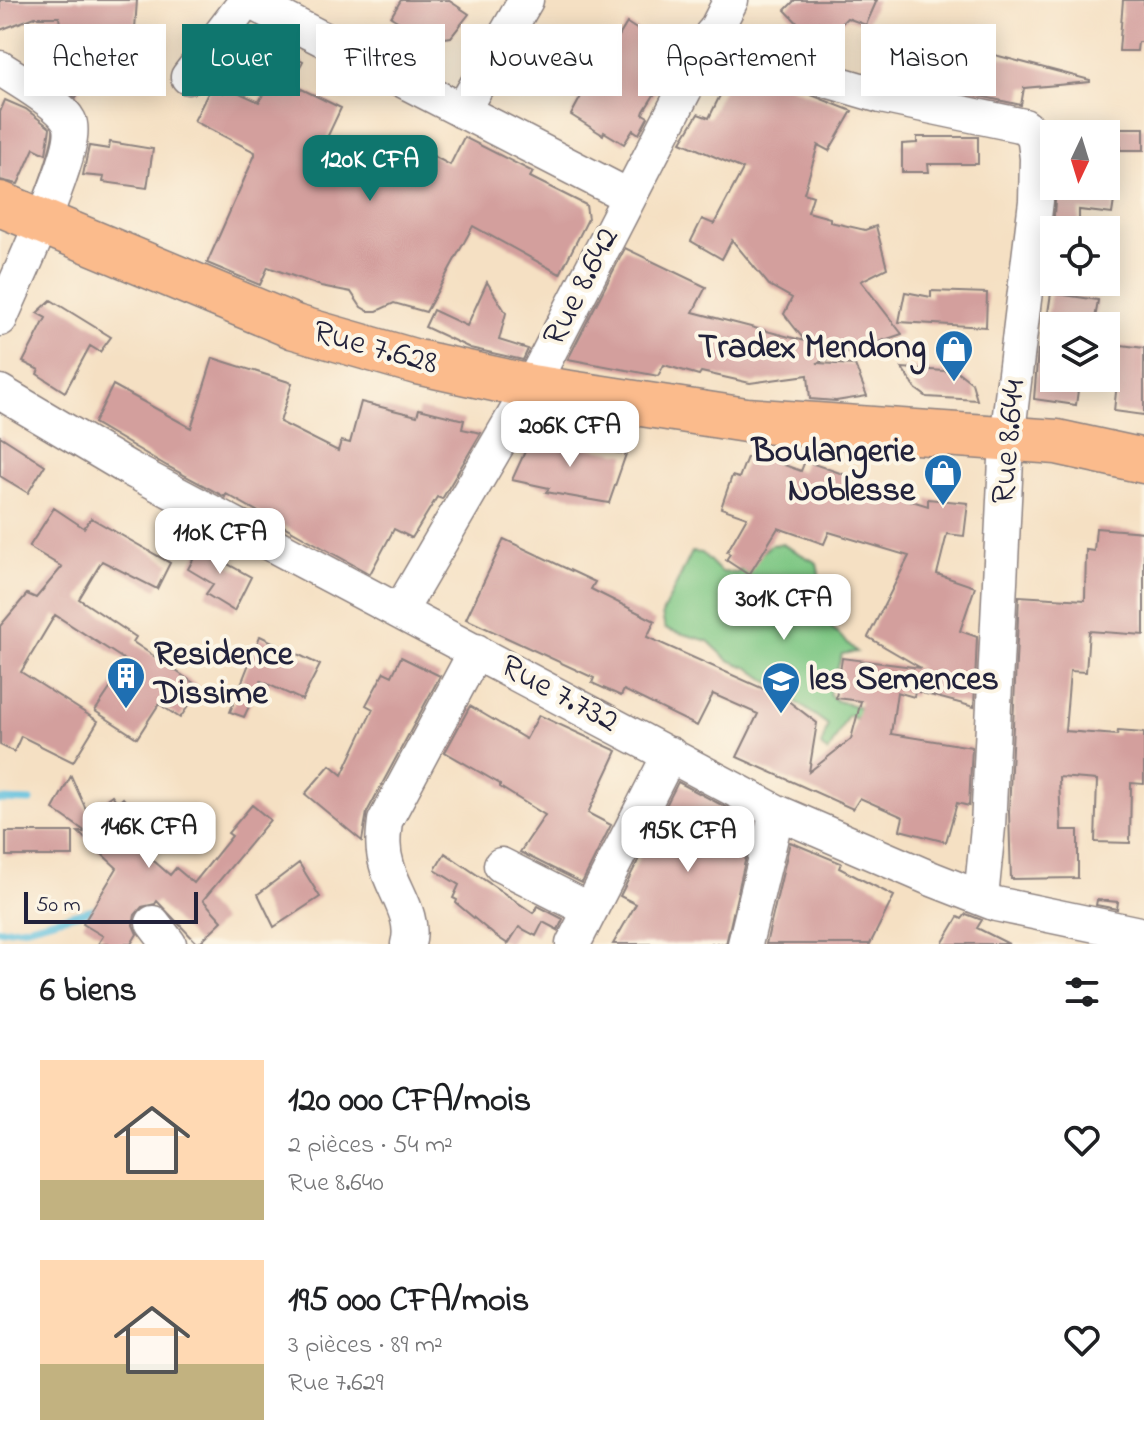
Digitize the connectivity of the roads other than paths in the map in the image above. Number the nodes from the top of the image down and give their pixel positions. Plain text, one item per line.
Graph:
1 (247, 0) edge
2 (526, 0) edge
3 (731, 0) edge
4 (229, 24) edge
5 (718, 24) edge
6 (0, 68) edge
7 (845, 85) edge
8 (680, 96) edge
9 (462, 111) junction
10 (628, 196) junction
11 (0, 204) edge
12 (41, 222) junction
13 (0, 319) edge
14 (531, 387) junction
15 (0, 392) edge
16 (1144, 436) edge
17 (1007, 439) junction
18 (1057, 442) junction
19 (1144, 461) edge
20 (400, 611) junction
21 (476, 651) junction
22 (670, 754) junction
23 (777, 812) junction
24 (501, 865) dead end
25 (981, 898) junction
26 (590, 910) junction
27 (1144, 935) edge
28 (408, 944) edge
29 (573, 944) edge
30 (745, 944) edge

1 - 4 street
1 - 9 street
2 - 9 street
3 - 5 street, Rue 8.642
6 - 12 street
7 - 17 street, Rue 8.644
8 - 10 street, Rue 8.642
9 - 10 street
10 - 14 street, Rue 8.642
11 - 12 main road, Rue 7.628
12 - 13 street
12 - 14 main road, Rue 7.628
14 - 17 main road, Rue 7.628
14 - 20 street, Rue 8.642
15 - 20 street, Rue 7.732
16 - 18 main road, Rue 7.628
17 - 18 main road, Rue 7.628
17 - 25 street, Rue 8.644
18 - 19 main road, Rue 7.628
20 - 21 street, Rue 7.732
21 - 22 street, Rue 7.732
21 - 28 street
22 - 23 street, Rue 7.732
22 - 26 street
23 - 25 street, Rue 7.732
23 - 30 street
24 - 26 street
25 - 27 street, Rue 7.732
26 - 29 street

